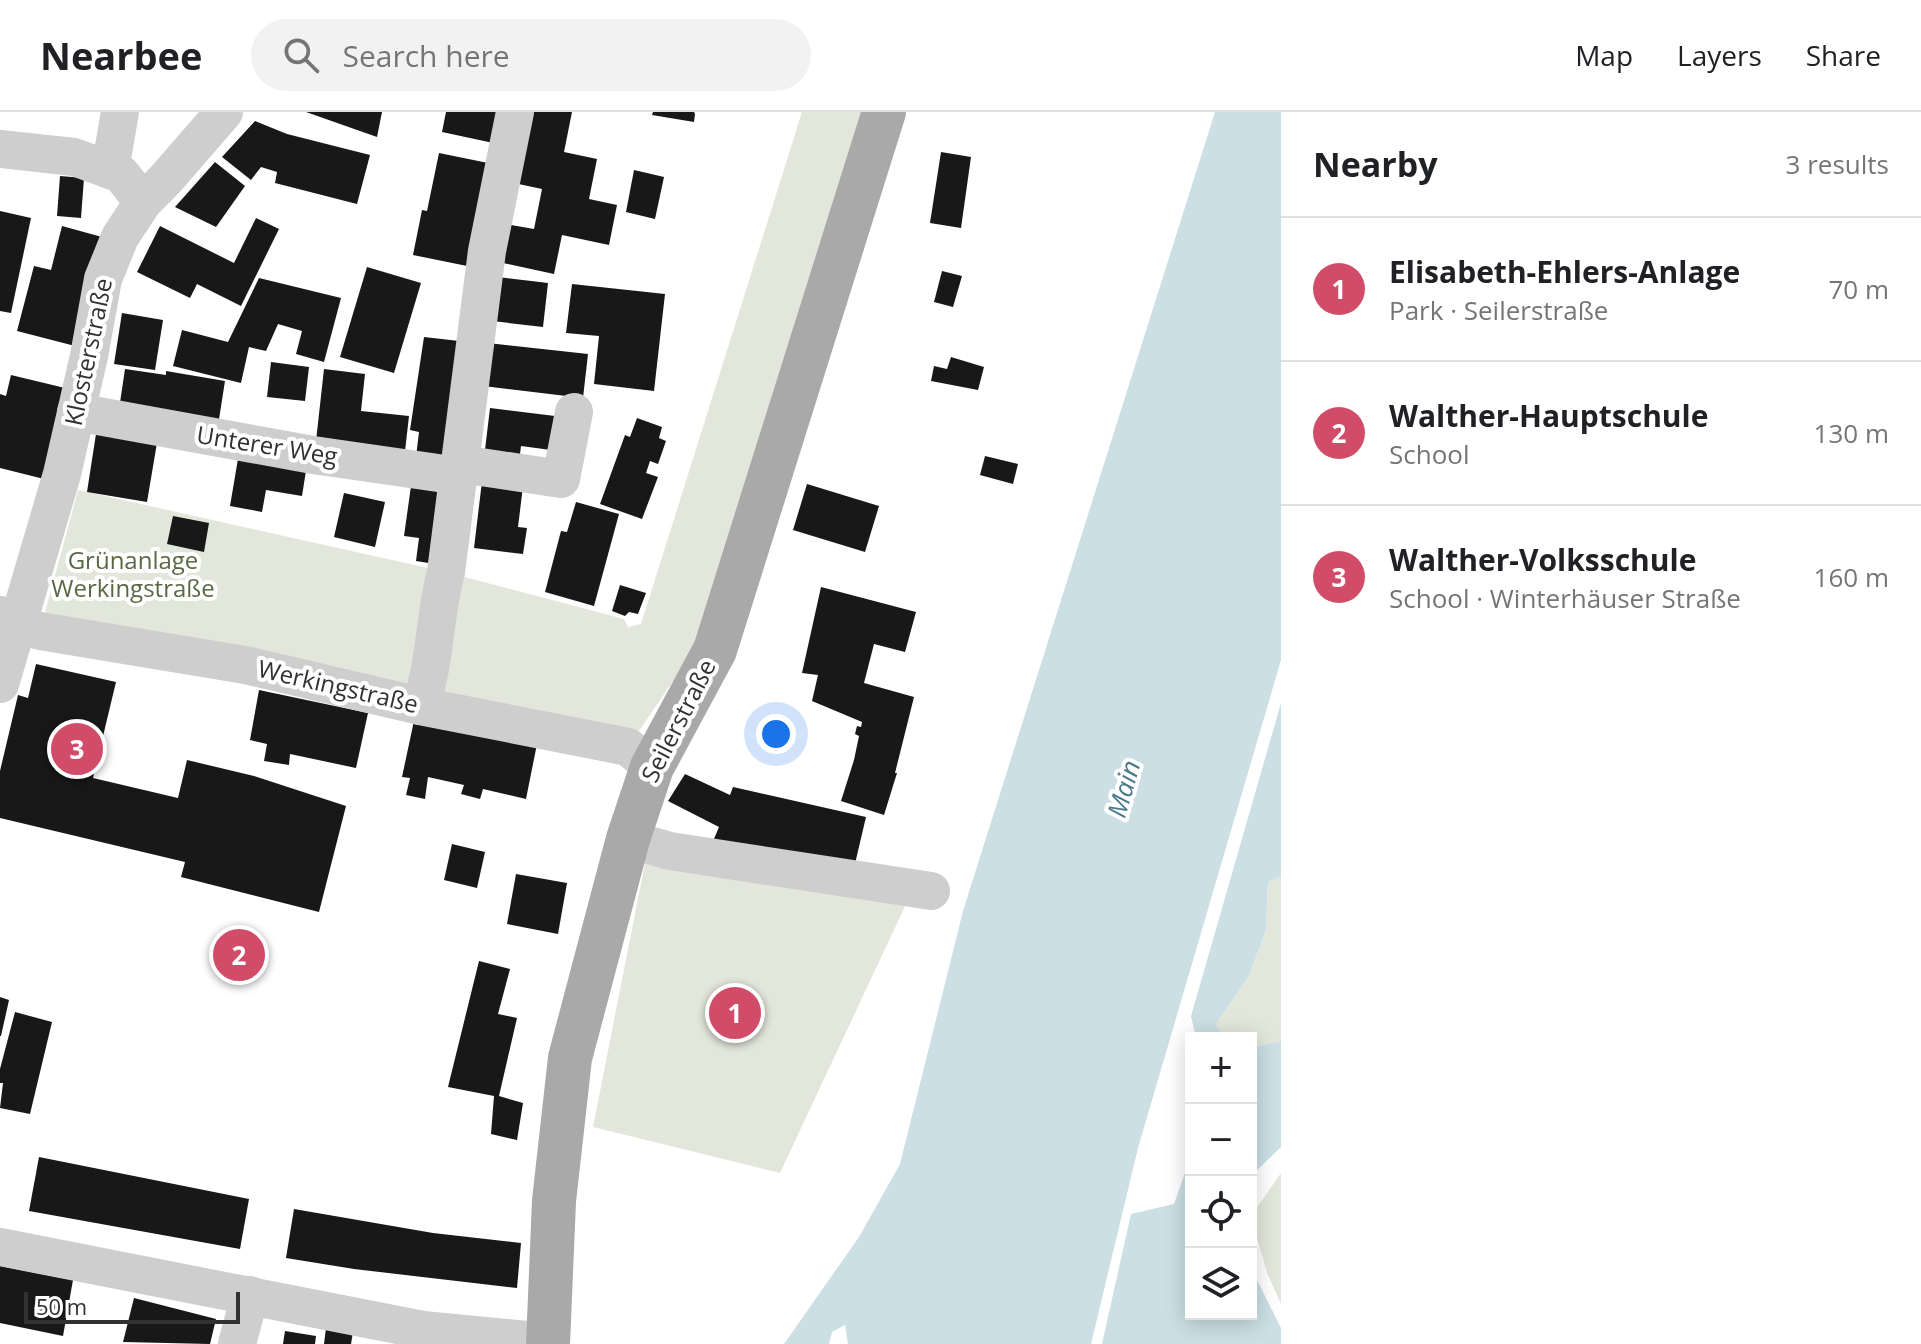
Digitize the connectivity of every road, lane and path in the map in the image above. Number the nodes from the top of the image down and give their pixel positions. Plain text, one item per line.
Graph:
1 (120, 112) edge
2 (224, 112) edge
3 (515, 112) edge
4 (884, 112) edge
5 (0, 149) edge
6 (110, 170) junction
7 (143, 202) junction
8 (76, 412) junction
9 (574, 412) dead end
10 (460, 470) junction
11 (9, 620) edge
12 (0, 684) edge
13 (420, 706) junction
14 (652, 767) junction
15 (628, 839) junction
16 (931, 891) dead end
17 (0, 1247) edge
18 (250, 1295) junction
19 (548, 1343) edge
20 (237, 1344) edge

1 - 6 street
2 - 7 street, Klosterstraße
3 - 10 street
4 - 14 main road, Seilerstraße
5 - 6 street
6 - 7 street
7 - 8 street, Klosterstraße
8 - 10 street, Unterer Weg
8 - 11 street, Klosterstraße
9 - 10 street, Unterer Weg
10 - 13 street
11 - 12 street, Klosterstraße
11 - 13 street, Werkingstraße
13 - 14 street, Werkingstraße
14 - 15 main road, Seilerstraße
15 - 16 street
15 - 19 main road, Seilerstraße
17 - 18 street
18 - 19 street
18 - 20 street

